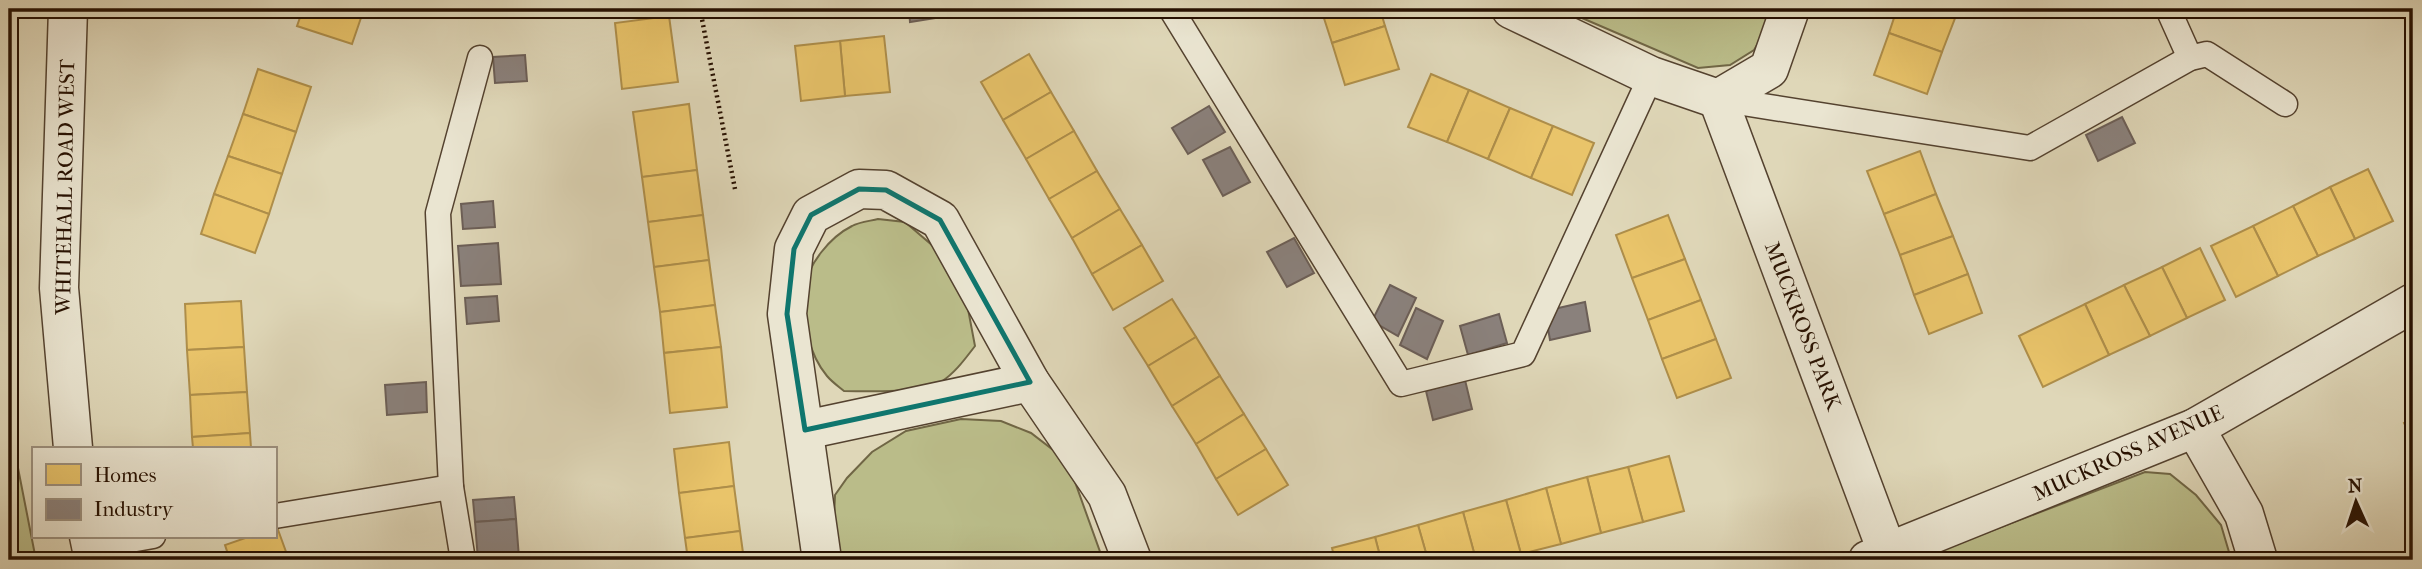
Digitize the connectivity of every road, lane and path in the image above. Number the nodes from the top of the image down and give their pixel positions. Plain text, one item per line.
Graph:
1 (68, 9) edge
2 (700, 9) edge
3 (1171, 9) edge
4 (1511, 9) edge
5 (1790, 9) edge
6 (2168, 9) edge
7 (480, 58) dead end
8 (2190, 58) junction
9 (1651, 76) junction
10 (1718, 99) junction
11 (2285, 104) dead end
12 (735, 189) dead end
13 (2413, 303) edge
14 (1030, 382) junction
15 (2195, 428) junction
16 (805, 430) junction
17 (74, 447) edge
18 (451, 487) junction
19 (276, 516) edge
20 (143, 538) edge
21 (91, 548) edge
22 (1878, 557) edge
23 (463, 560) edge
24 (822, 560) edge
25 (1132, 560) edge
26 (2258, 560) edge

1 - 17 street, WHITEHALL ROAD WEST
2 - 12 path
3 - 9 lane
4 - 9 street
5 - 10 street
6 - 8 lane
7 - 18 lane
8 - 10 lane
8 - 11 lane
9 - 10 street
10 - 22 street, MUCKROSS PARK
13 - 15 street, MUCKROSS AVENUE
14 - 16 street
14 - 16 street
14 - 25 street
15 - 22 street, MUCKROSS AVENUE
15 - 26 street
16 - 24 street
18 - 19 lane
18 - 23 lane
20 - 21 lane

